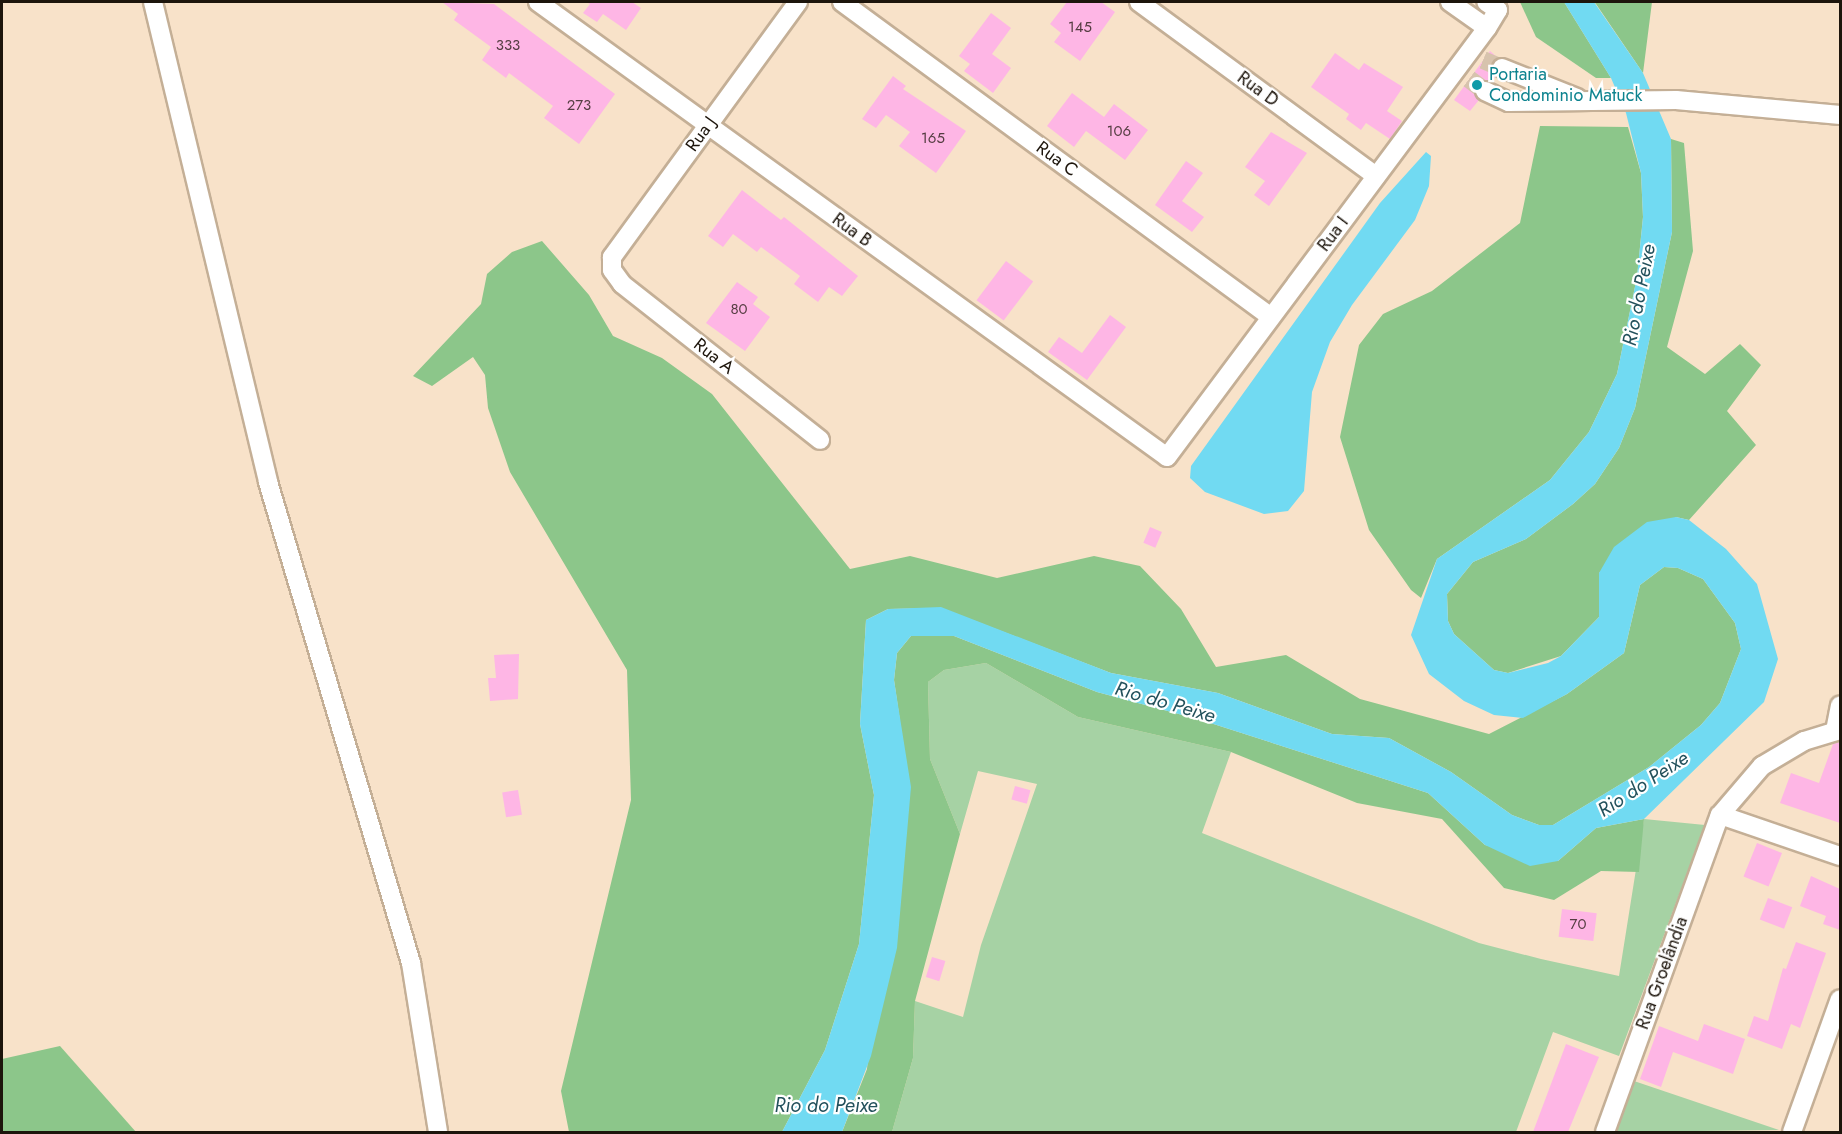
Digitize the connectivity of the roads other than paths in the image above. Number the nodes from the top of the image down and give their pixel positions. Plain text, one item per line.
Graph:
1 (153, 2) edge
2 (538, 2) edge
3 (798, 2) edge
4 (842, 2) edge
5 (1139, 2) edge
6 (1450, 2) edge
7 (1492, 6) edge
8 (1487, 28) junction
9 (1502, 68) tunnel mouth
10 (1485, 91) tunnel mouth
11 (1587, 100) junction
12 (1840, 115) edge
13 (708, 125) junction
14 (1376, 176) junction
15 (612, 270) joint
16 (1271, 317) junction
17 (820, 440) dead end
18 (1167, 457) joint
19 (1840, 705) edge
20 (1838, 731) edge
21 (1720, 814) junction
22 (1840, 856) edge
23 (1840, 999) edge
24 (438, 1132) edge
25 (1605, 1132) edge
26 (1792, 1132) edge

1 - 24 street
2 - 13 street, Rua B
3 - 13 street, Rua J
4 - 16 street, Rua C
5 - 14 street, Rua D
6 - 8 street
7 - 8 street, Rua I
8 - 14 street, Rua I
9 - 11 street
10 - 11 street
11 - 12 street
13 - 15 street, Rua J
13 - 18 street, Rua B
14 - 16 street, Rua I
15 - 17 street, Rua A
16 - 18 street, Rua I
19 - 20 street
20 - 21 street
21 - 22 street
21 - 25 street, Rua Groelândia
23 - 26 street

